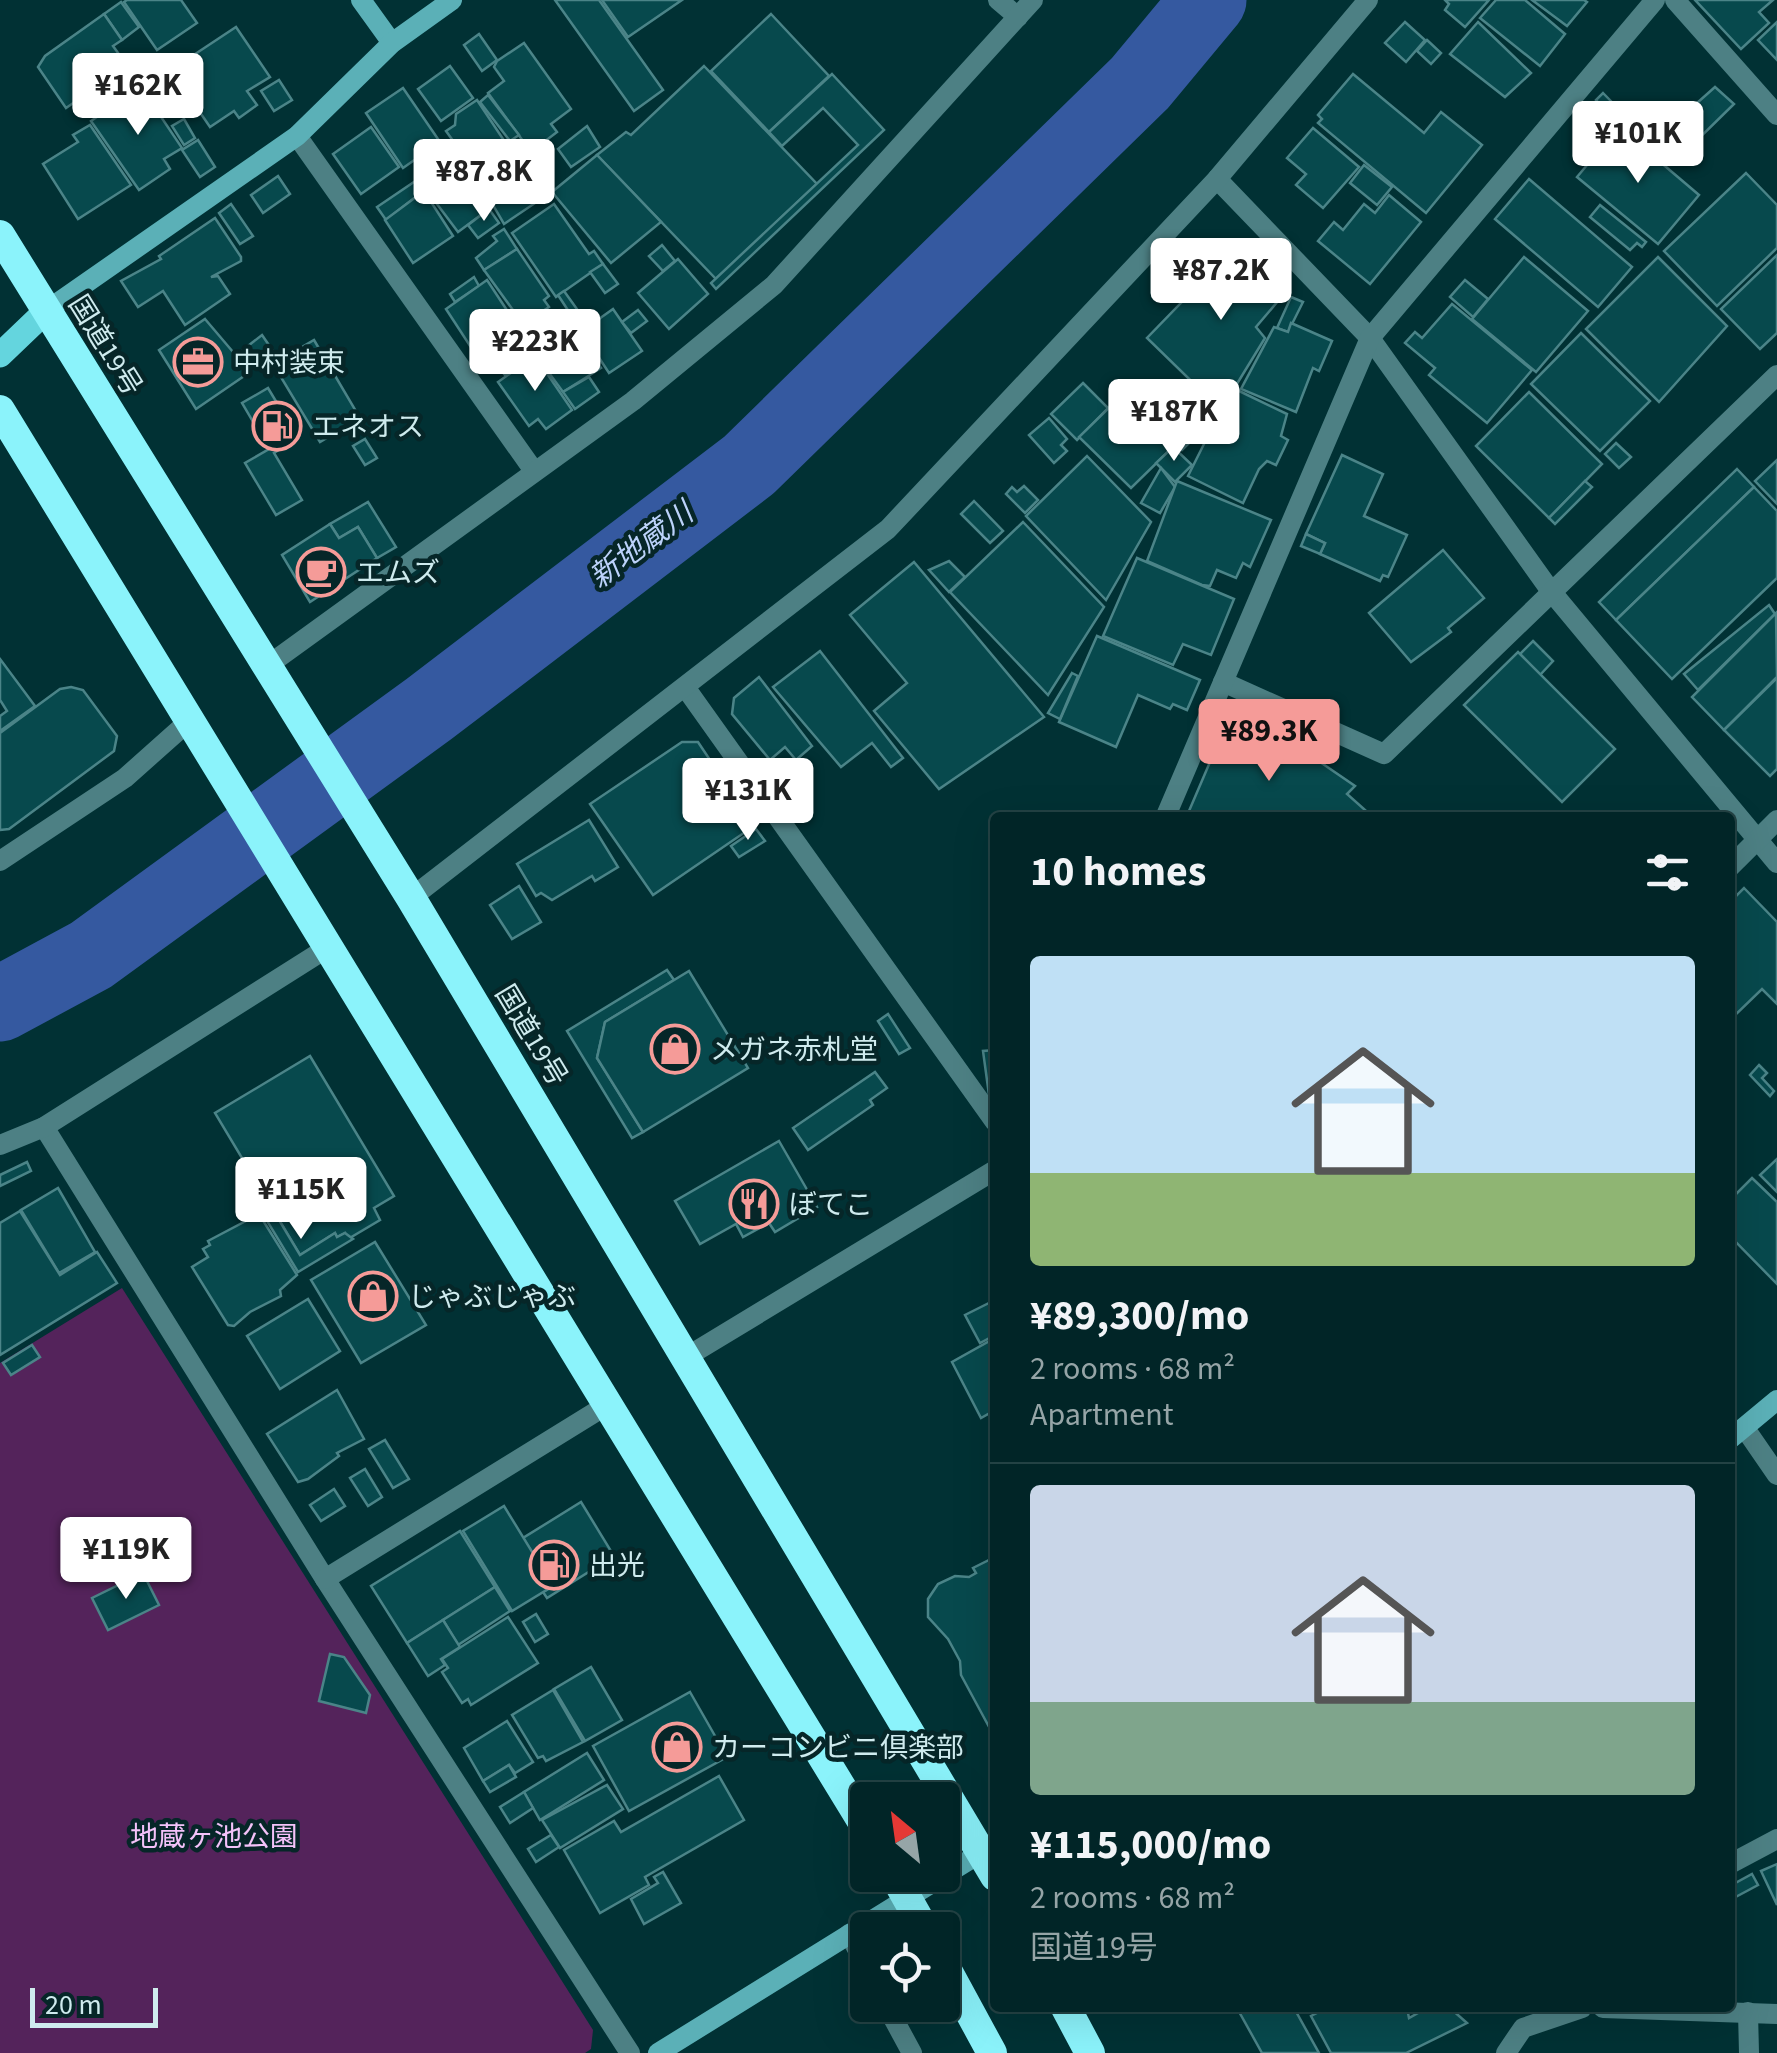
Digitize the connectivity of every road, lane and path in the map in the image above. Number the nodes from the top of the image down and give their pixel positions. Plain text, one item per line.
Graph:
1 (361, 0) edge
2 (452, 0) edge
3 (998, 0) edge
4 (1033, 0) edge
5 (1368, 0) edge
6 (1655, 0) edge
7 (1675, 0) edge
8 (1018, 18) junction
9 (392, 44) junction
10 (1777, 115) edge
11 (297, 136) junction
12 (1217, 179) junction
13 (0, 235) edge
14 (46, 312) junction
15 (1370, 338) junction
16 (0, 355) edge
17 (1777, 375) edge
18 (0, 410) edge
19 (534, 471) junction
20 (1550, 590) junction
21 (275, 679) junction
22 (1223, 682) junction
23 (685, 687) junction
24 (196, 732) junction
25 (1167, 812) edge
26 (1777, 820) edge
27 (1758, 839) junction
28 (0, 862) edge
29 (1735, 862) edge
30 (1777, 862) edge
31 (411, 898) junction
32 (327, 948) junction
33 (990, 1115) edge
34 (44, 1127) junction
35 (0, 1145) edge
36 (990, 1173) edge
37 (688, 1356) junction
38 (1777, 1400) edge
39 (610, 1403) junction
40 (1738, 1434) edge
41 (1777, 1475) edge
42 (325, 1579) junction
43 (850, 1800) edge
44 (1777, 1838) edge
45 (990, 1855) edge
46 (990, 1857) edge
47 (1735, 1861) edge
48 (960, 1867) edge
49 (894, 1892) edge
50 (848, 1934) junction
51 (850, 1938) edge
52 (960, 1995) edge
53 (1068, 2012) edge
54 (1570, 2012) edge
55 (1735, 2012) edge
56 (1748, 2012) junction
57 (1777, 2014) edge
58 (895, 2022) edge
59 (630, 2053) edge
60 (658, 2053) edge
61 (912, 2053) edge
62 (992, 2053) edge
63 (1090, 2053) edge
64 (1506, 2053) edge
65 (1748, 2053) edge

1 - 9 street
2 - 9 street
3 - 8 street
4 - 8 street
5 - 12 street
6 - 15 street
7 - 10 street
8 - 19 street
9 - 11 street
11 - 14 street
11 - 19 street
12 - 15 street
12 - 23 street
13 - 14 highway, 国道19号
14 - 16 main road
14 - 21 highway, 国道19号
15 - 20 street
15 - 22 street
17 - 20 street
18 - 24 highway
19 - 21 street
20 - 22 street
20 - 27 street
21 - 31 highway, 国道19号
22 - 25 street
23 - 31 street
23 - 33 street
24 - 28 street
24 - 32 highway
26 - 27 street
27 - 29 street
27 - 30 street
31 - 37 highway, 国道19号
32 - 34 street
32 - 39 highway
34 - 35 street
34 - 42 street
36 - 37 street
37 - 45 highway, 国道19号
38 - 40 street
39 - 42 street
39 - 43 highway
40 - 41 street
42 - 59 street
44 - 47 street
46 - 48 street
49 - 50 street
50 - 51 street
50 - 60 street
52 - 62 highway
53 - 63 highway
54 - 64 street
55 - 56 street
56 - 57 street
56 - 65 street
58 - 61 street

